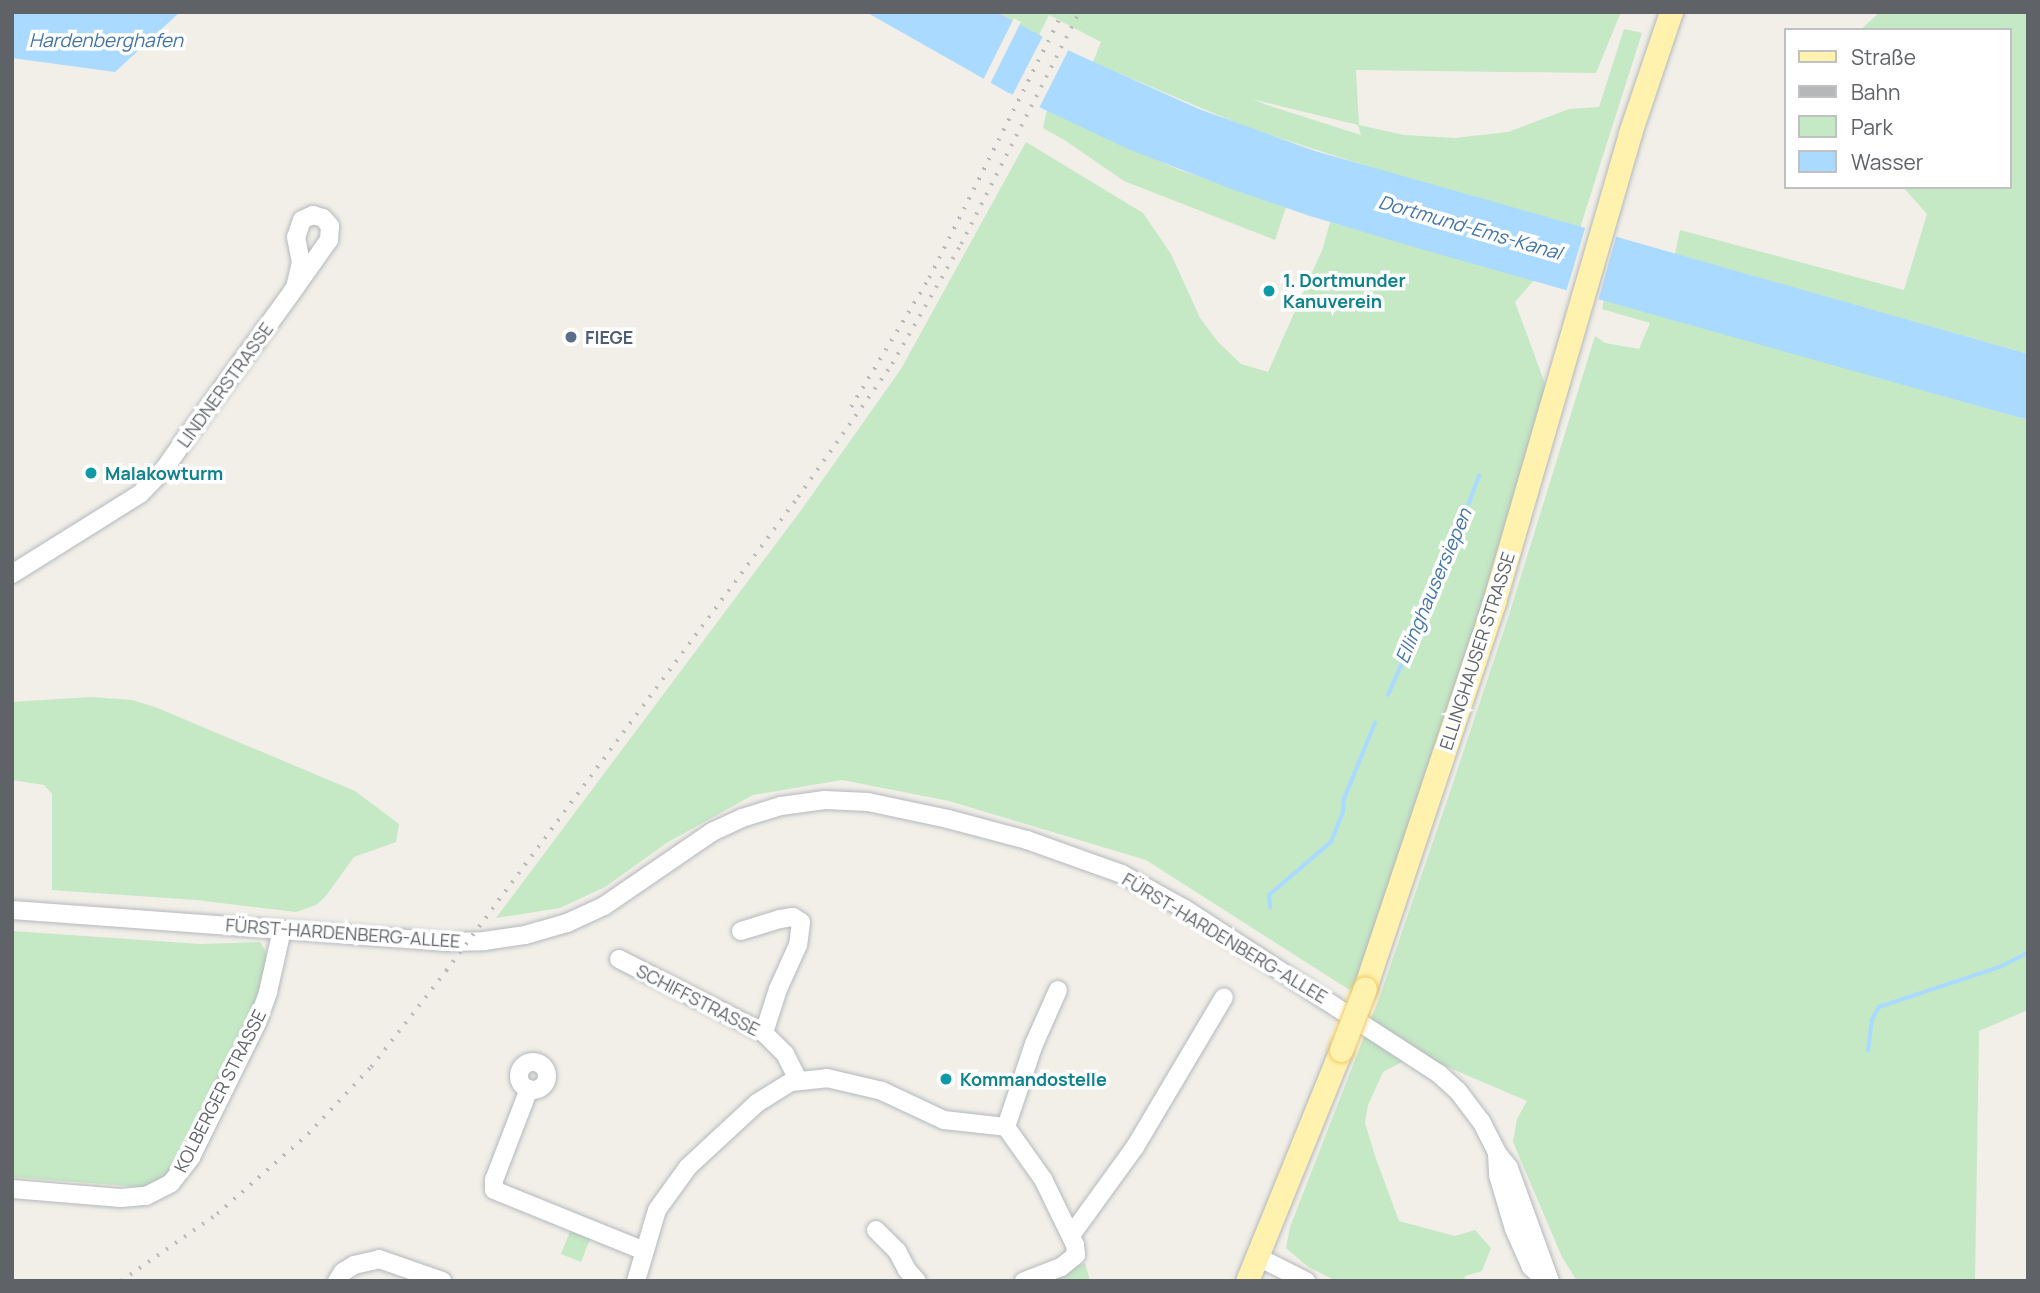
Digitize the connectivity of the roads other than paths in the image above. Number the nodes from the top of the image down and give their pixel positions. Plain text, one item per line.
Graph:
1 (1671, 12) edge
2 (295, 288) dead end
3 (12, 574) edge
4 (12, 910) edge
5 (282, 930) junction
6 (741, 931) dead end
7 (619, 960) dead end
8 (1058, 990) dead end
9 (1224, 997) dead end
10 (764, 1033) junction
11 (798, 1080) junction
12 (529, 1089) dead end
13 (1006, 1127) junction
14 (12, 1189) edge
15 (876, 1230) dead end
16 (1072, 1234) junction
17 (645, 1251) junction
18 (1258, 1257) junction
19 (1250, 1280) edge
20 (337, 1281) edge
21 (442, 1281) edge
22 (636, 1281) edge
23 (917, 1281) edge
24 (1024, 1281) edge
25 (1306, 1281) edge
26 (1548, 1281) edge

1 - 18 main road, ELLINGHAUSER STRASSE, bridge
2 - 3 street, LINDNERSTRASSE
4 - 5 street, FÜRST-HARDENBERG-ALLEE
5 - 14 street, KOLBERGER STRASSE
5 - 26 street, FÜRST-HARDENBERG-ALLEE
6 - 10 street
7 - 10 street, SCHIFFSTRASSE
8 - 13 street
9 - 16 street
10 - 11 street, SCHIFFSTRASSE
11 - 13 street
11 - 17 street
12 - 17 street
13 - 16 street
15 - 23 street
16 - 24 street
17 - 22 street
18 - 19 main road, ELLINGHAUSER STRASSE
18 - 25 street
20 - 21 street

